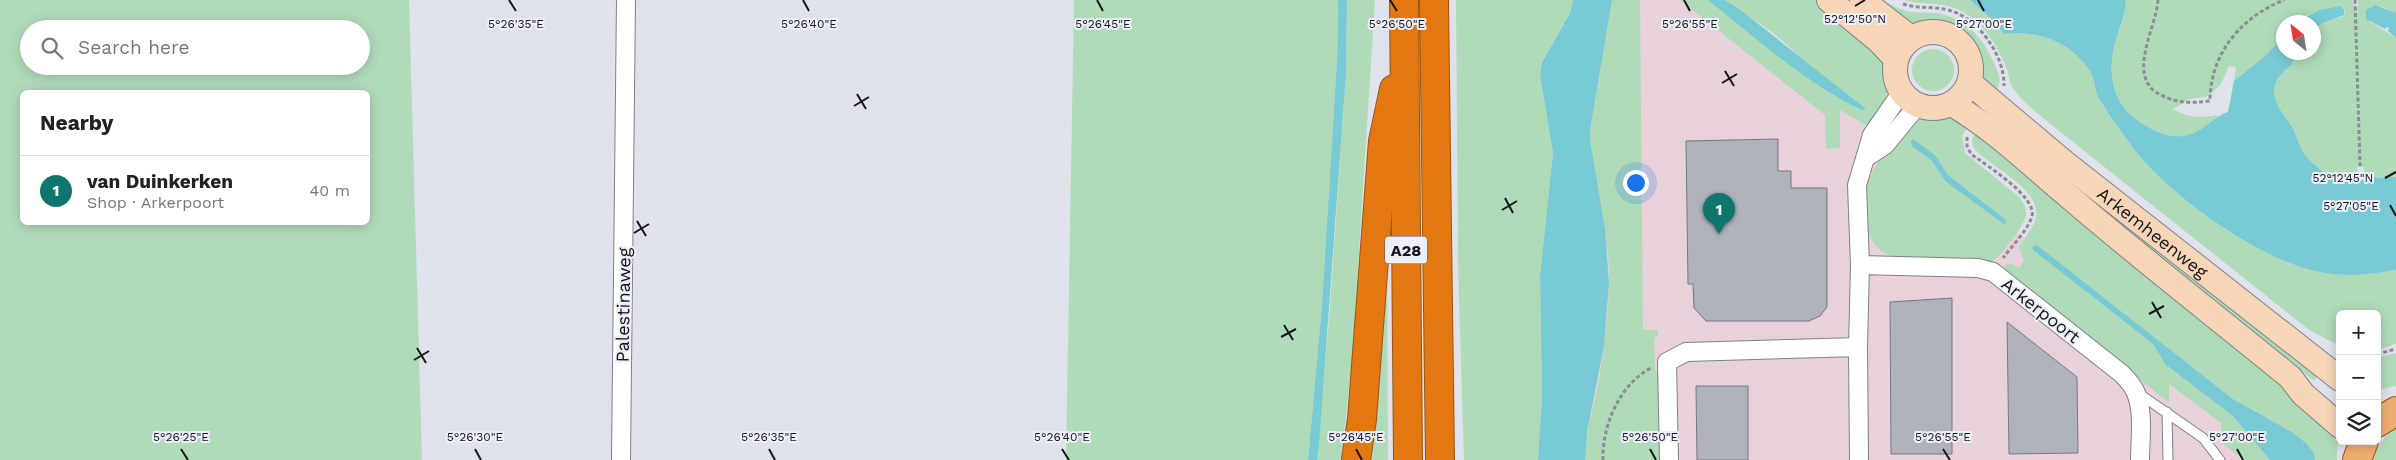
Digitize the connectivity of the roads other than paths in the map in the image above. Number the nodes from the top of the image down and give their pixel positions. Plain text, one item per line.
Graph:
1 (626, 0) edge
2 (1404, 0) edge
3 (1434, 0) edge
4 (1829, 0) edge
5 (1862, 0) edge
6 (1911, 38) junction
7 (1405, 40) junction
8 (1896, 59) junction
9 (1970, 83) junction
10 (1909, 99) junction
11 (1991, 103) junction
12 (1952, 104) junction
13 (1860, 265) junction
14 (1858, 347) junction
15 (2336, 376) edge
16 (2290, 377) junction
17 (2136, 391) junction
18 (2396, 396) edge
19 (2381, 403) edge
20 (2336, 405) edge
21 (2396, 410) edge
22 (2167, 412) junction
23 (2381, 420) edge
24 (2336, 423) edge
25 (2348, 445) edge
26 (2363, 445) edge
27 (621, 460) edge
28 (1356, 460) edge
29 (1408, 460) edge
30 (1440, 460) edge
31 (1669, 460) edge
32 (1859, 460) edge
33 (2140, 460) edge
34 (2168, 460) edge
35 (2220, 460) edge
36 (2345, 460) edge
37 (2357, 460) edge

1 - 27 street, Palestinaweg
2 - 7 highway, A28
3 - 30 highway, A28
4 - 8 main road
5 - 6 main road
6 - 8 main road
6 - 9 main road
7 - 28 highway, A28
7 - 29 highway, A28
8 - 10 main road
9 - 11 main road, Arkemheenweg
9 - 12 main road
10 - 12 main road
10 - 13 street
11 - 12 main road, Arkemheenweg
11 - 15 main road, Arkemheenweg
11 - 16 main road, Arkemheenweg
13 - 14 street
13 - 17 street, Arkerpoort
14 - 31 street
14 - 32 street
16 - 20 main road, Arkemheenweg
16 - 24 main road, Arkemheenweg
17 - 22 lane
17 - 33 street
18 - 19 main road
21 - 23 main road
22 - 34 lane
22 - 35 lane
25 - 36 main road
26 - 37 main road

